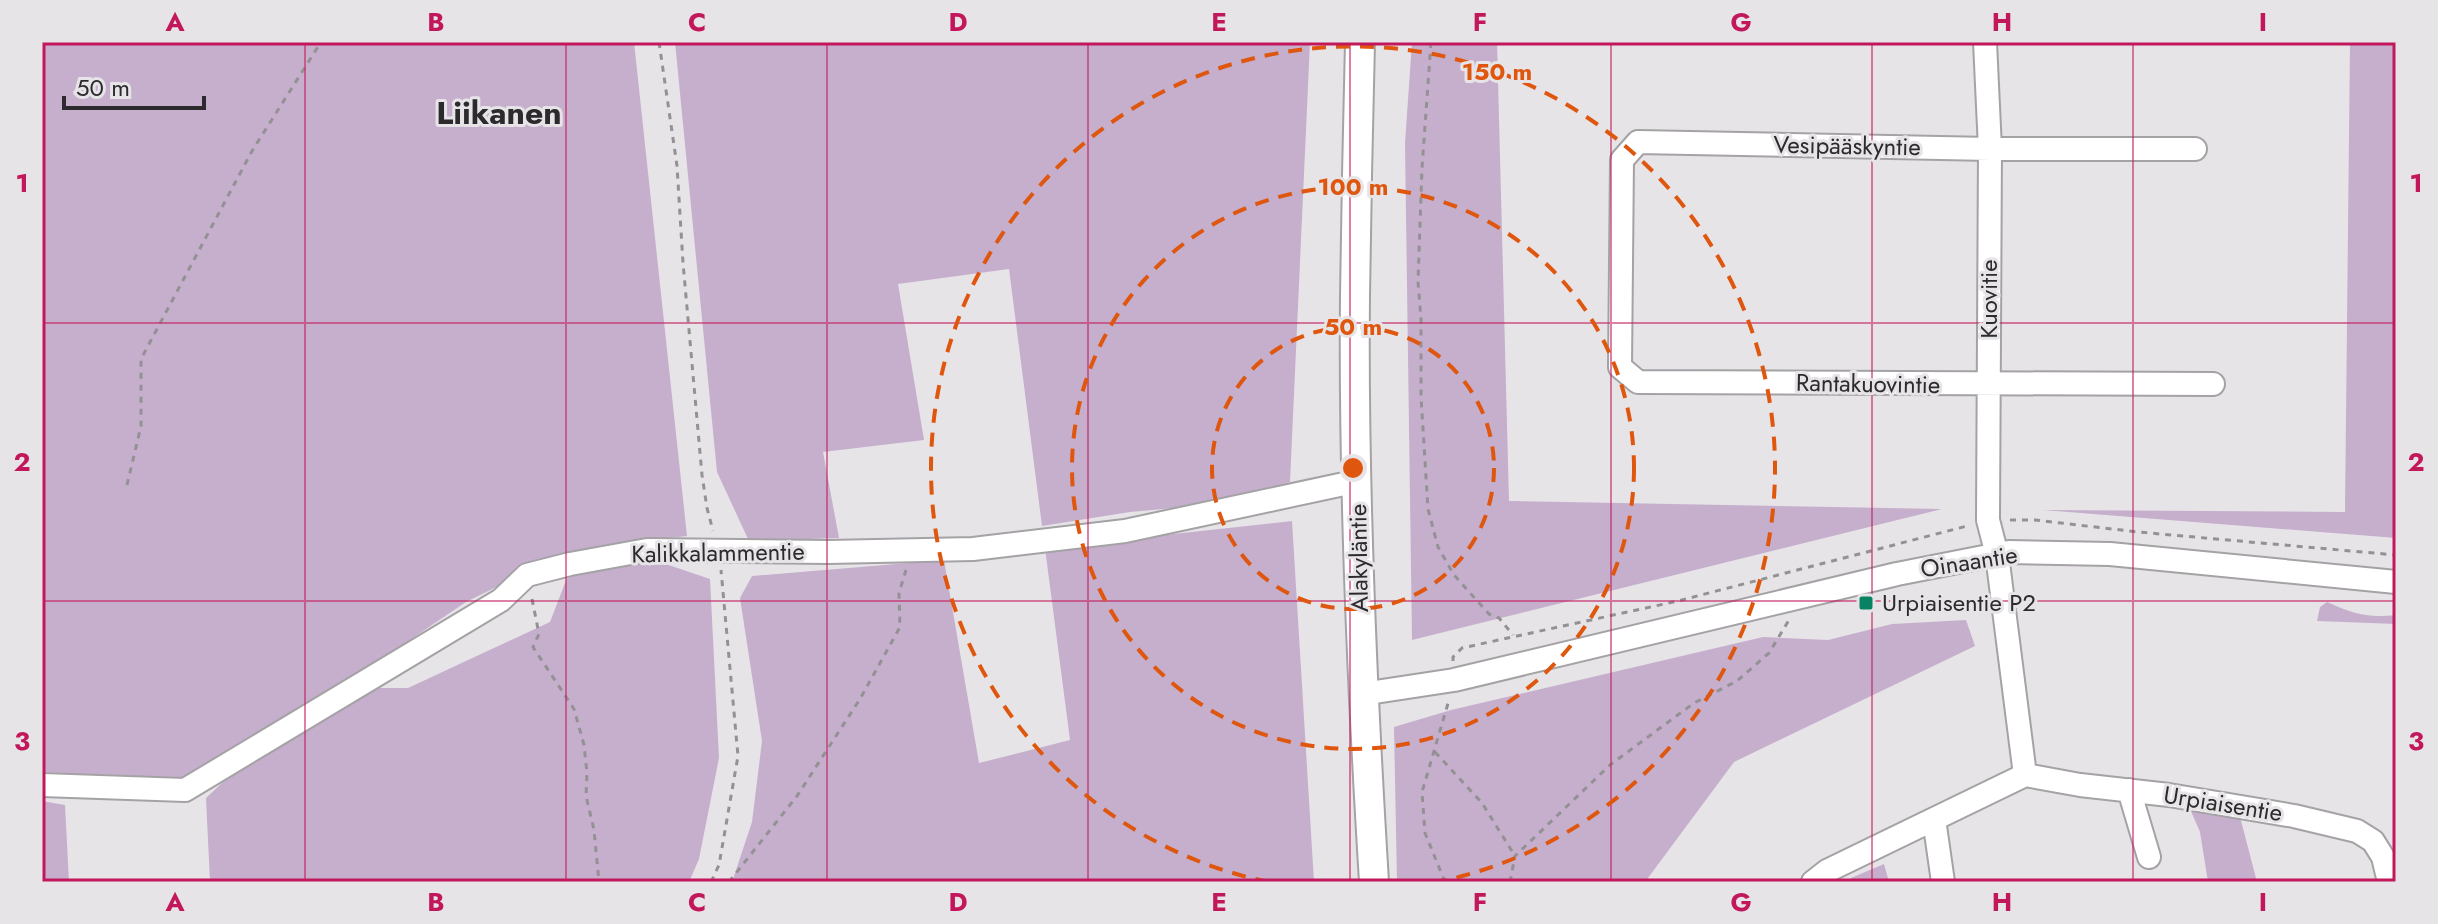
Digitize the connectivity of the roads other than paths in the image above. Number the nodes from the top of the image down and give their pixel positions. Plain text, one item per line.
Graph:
1 (1360, 42) edge
2 (1985, 42) edge
3 (1990, 149) junction
4 (2195, 149) dead end
5 (1620, 274) joint
6 (2213, 384) dead end
7 (1989, 385) junction
8 (1358, 481) junction
9 (1997, 555) junction
10 (2396, 582) edge
11 (1362, 694) junction
12 (2025, 775) junction
13 (42, 785) edge
14 (2129, 790) junction
15 (1934, 819) junction
16 (2149, 857) dead end
17 (1374, 882) edge
18 (1813, 882) edge
19 (1943, 882) edge
20 (2389, 882) edge

1 - 8 main road, Alakyläntie
2 - 3 street, Kuovitie
3 - 4 street, Vesipääskyntie
3 - 5 street, Vesipääskyntie
3 - 7 street, Kuovitie
5 - 7 street, Rantakuovintie
6 - 7 street, Rantakuovintie
7 - 9 street, Kuovitie
8 - 11 main road, Alakyläntie
8 - 13 street, Kalikkalammentie
9 - 10 street, Oinaantie
9 - 11 street, Oinaantie
9 - 12 street
11 - 17 main road, Alakyläntie
12 - 14 street, Urpiaisentie
12 - 15 street
14 - 16 street
14 - 20 street, Urpiaisentie
15 - 18 street
15 - 19 street

